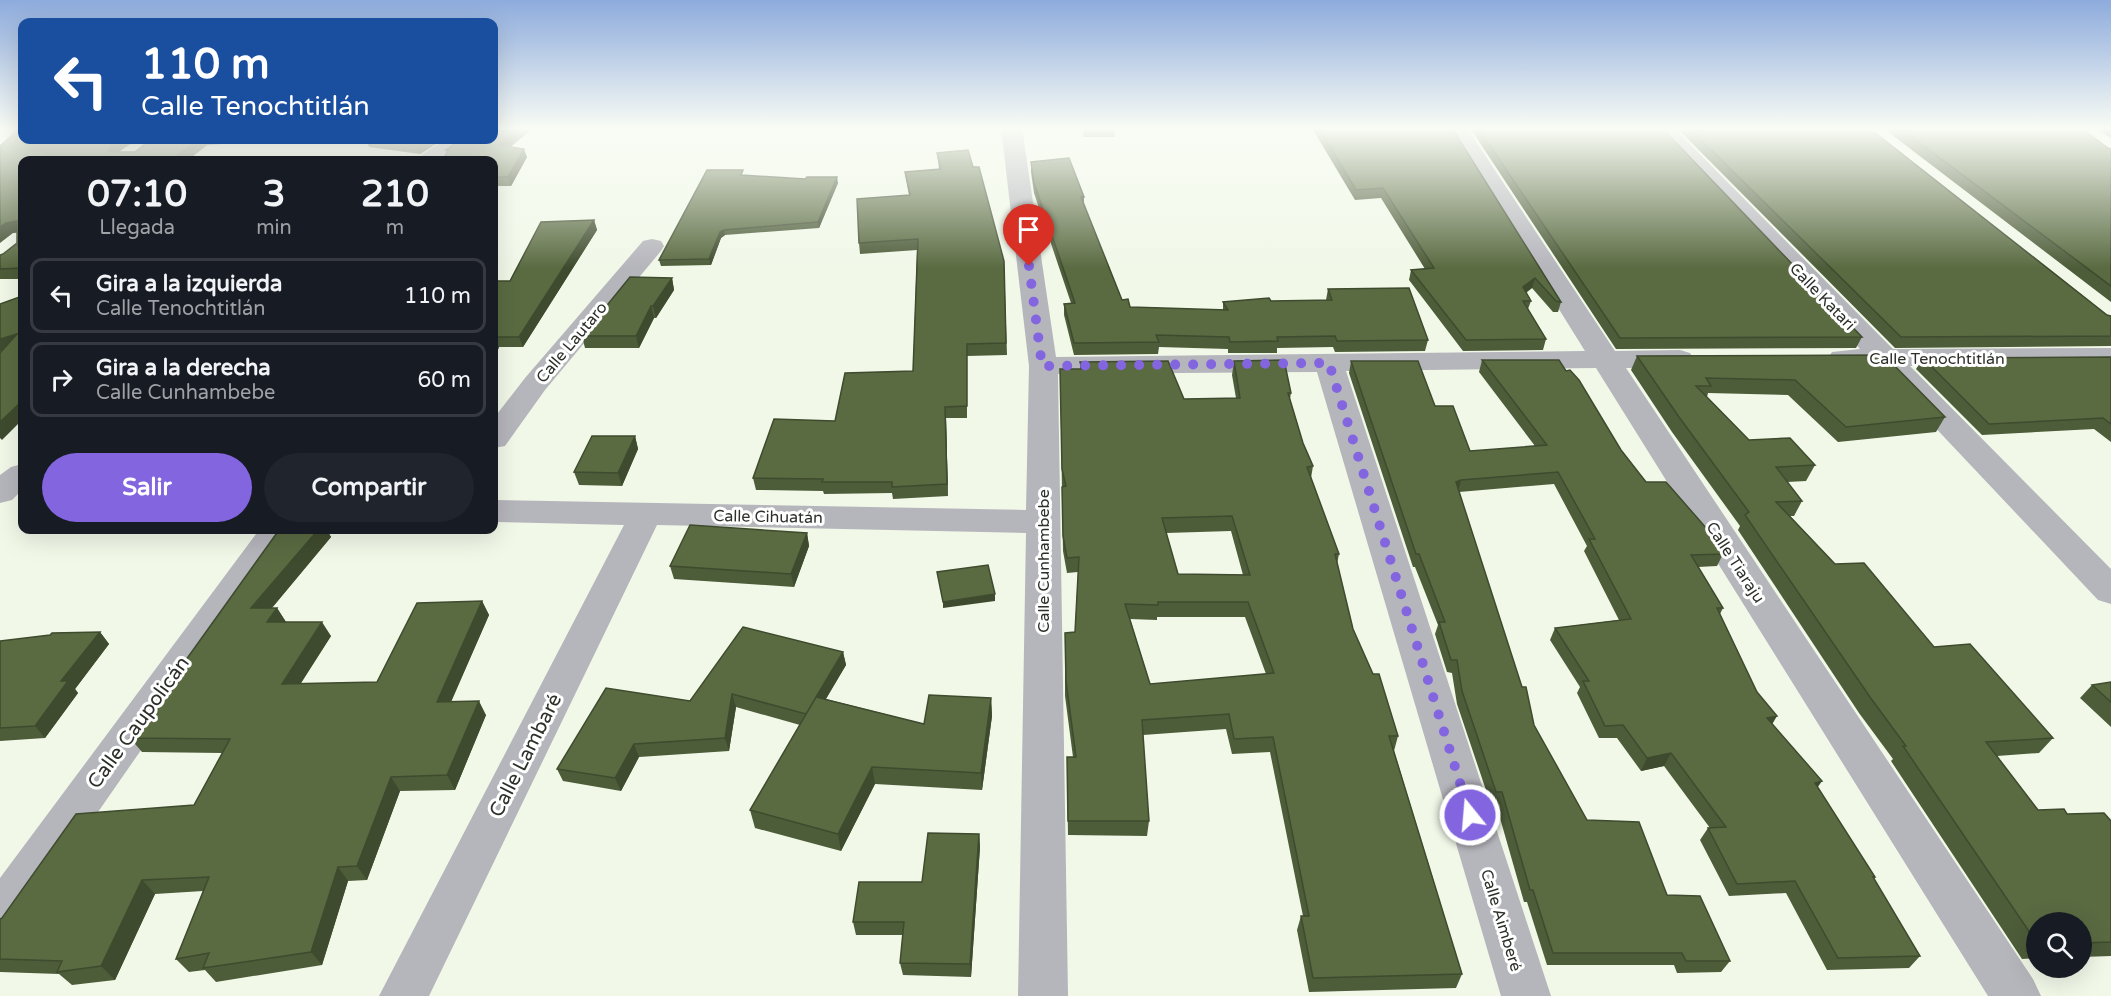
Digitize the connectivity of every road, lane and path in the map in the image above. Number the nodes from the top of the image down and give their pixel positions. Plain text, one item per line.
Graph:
1 (1017, 174) edge
2 (1486, 174) edge
3 (1706, 174) edge
4 (652, 246) dead end
5 (2111, 357) edge
6 (1814, 358) edge
7 (1883, 358) junction
8 (1710, 359) edge
9 (1606, 360) junction
10 (1329, 363) junction
11 (1042, 366) junction
12 (498, 435) edge
13 (18, 477) edge
14 (0, 492) edge
15 (0, 502) edge
16 (18, 502) edge
17 (498, 511) edge
18 (646, 514) junction
19 (1043, 522) junction
20 (274, 534) edge
21 (2111, 591) edge
22 (0, 915) edge
23 (404, 996) edge
24 (1043, 996) edge
25 (1526, 996) edge
26 (2016, 996) edge

1 - 11 street, Calle Cunhambebe
2 - 9 street, Calle Tiaraju
3 - 7 street, Calle Katari
4 - 12 street, Calle Lautaro
5 - 7 street, Calle Tenochtitlán
6 - 7 street, Calle Tenochtitlán
7 - 21 street, Calle Katari
8 - 9 street
9 - 10 street
9 - 26 street, Calle Tiaraju
10 - 11 street
10 - 25 street, Calle Aimberé
11 - 19 street, Calle Cunhambebe
13 - 14 street
15 - 16 street
17 - 18 street, Calle Cihuatán
18 - 19 street, Calle Cihuatán
18 - 23 street, Calle Lambaré
19 - 24 street, Calle Cunhambebe
20 - 22 street, Calle Caupolicán

